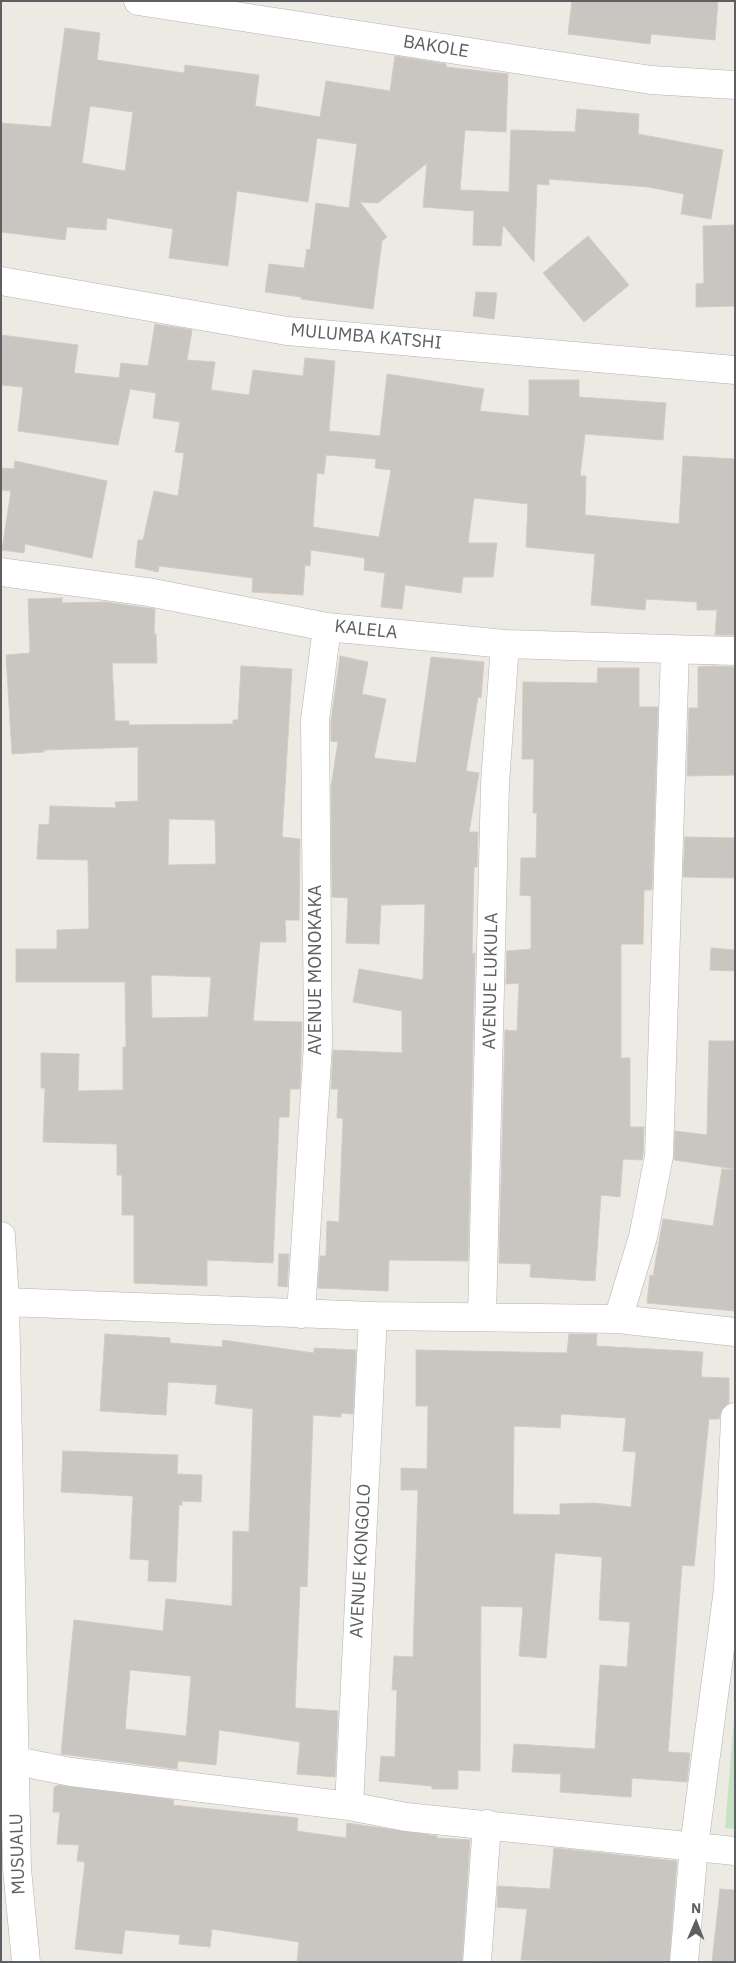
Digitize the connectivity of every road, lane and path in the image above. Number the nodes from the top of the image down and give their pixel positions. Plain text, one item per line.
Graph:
1 (138, 1) edge
2 (735, 85) edge
3 (1, 281) edge
4 (735, 370) edge
5 (1, 572) edge
6 (327, 626) junction
7 (504, 644) junction
8 (675, 650) junction
9 (735, 651) edge
10 (1, 1236) edge
11 (5, 1302) junction
12 (301, 1314) junction
13 (373, 1316) junction
14 (482, 1318) junction
15 (618, 1319) junction
16 (735, 1332) edge
17 (735, 1417) edge
18 (6, 1553) edge
19 (16, 1762) junction
20 (349, 1806) junction
21 (487, 1824) junction
22 (694, 1846) junction
23 (735, 1851) edge
24 (26, 1962) edge
25 (476, 1962) edge
26 (684, 1962) edge

1 - 2 street, BAKOLE
3 - 4 street, MULUMBA KATSHI
5 - 6 street, KALELA
6 - 7 street, KALELA
6 - 12 street, AVENUE MONOKAKA
7 - 8 street, KALELA
7 - 14 street, AVENUE LUKULA
8 - 9 street, KALELA
8 - 15 street
10 - 11 street, MUSUALU
11 - 12 street
11 - 18 street, MUSUALU
12 - 13 street
13 - 14 street
13 - 20 street, AVENUE KONGOLO
14 - 15 street
15 - 16 street
17 - 22 street
18 - 19 street, MUSUALU
19 - 20 street
19 - 24 street, MUSUALU
20 - 21 street
21 - 22 street
21 - 25 street
22 - 23 street
22 - 26 street

